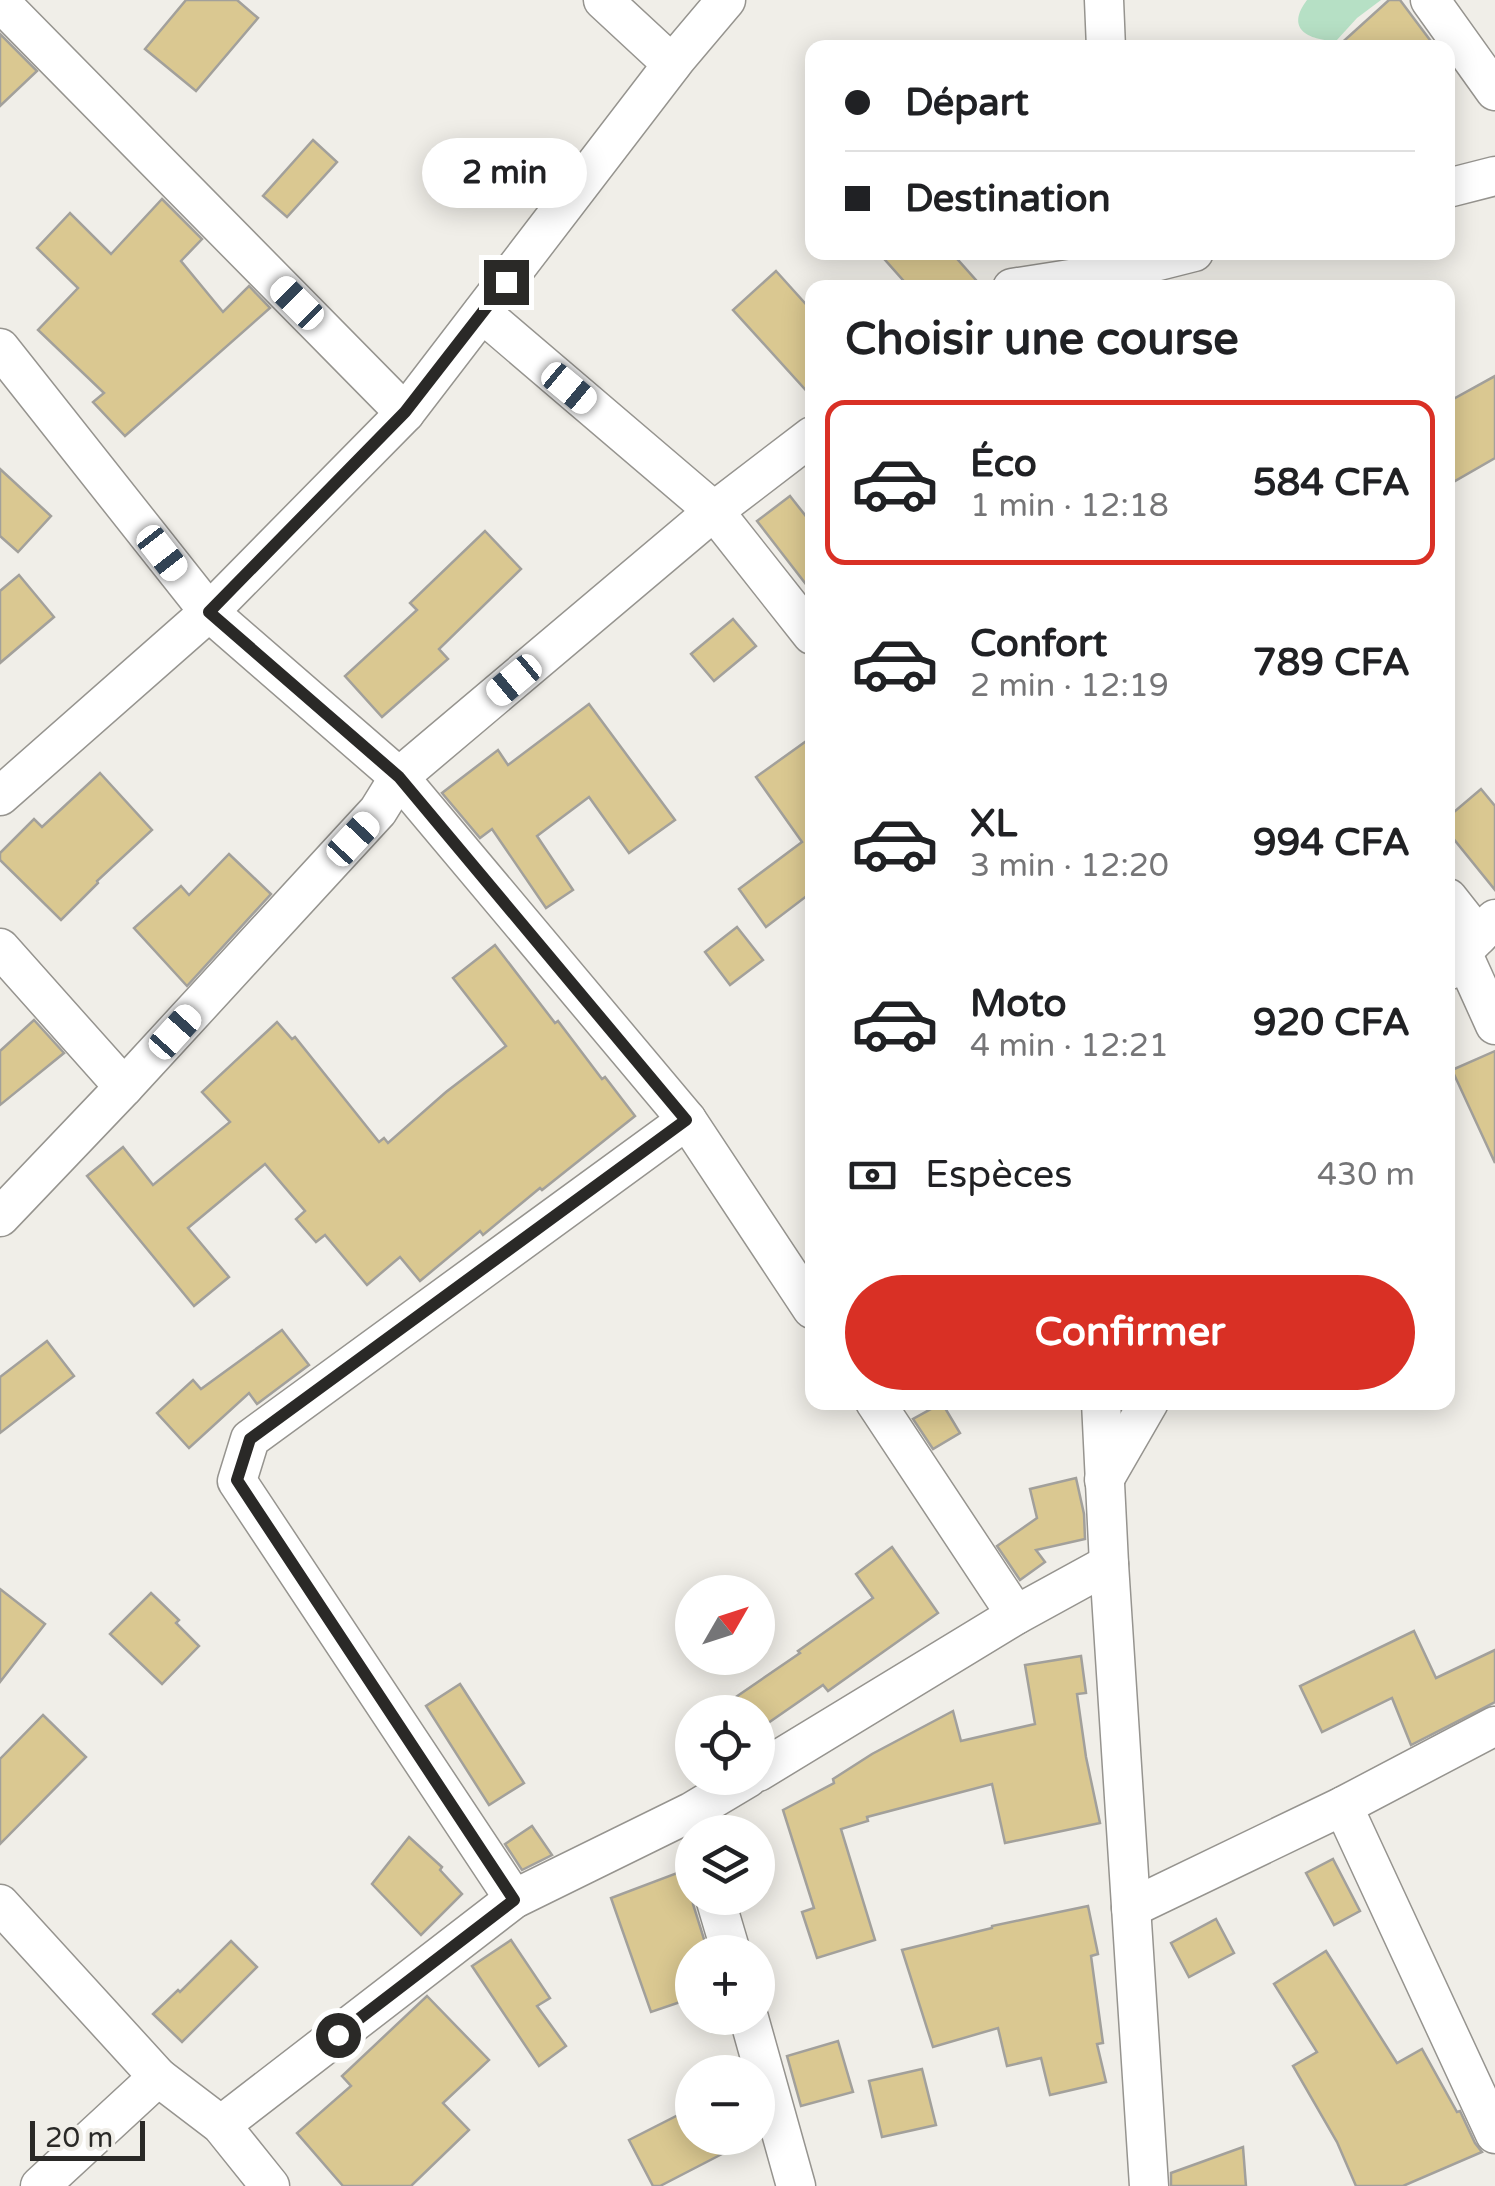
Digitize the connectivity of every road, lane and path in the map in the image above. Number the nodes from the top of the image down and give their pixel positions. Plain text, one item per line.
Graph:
1 (603, 0) edge
2 (726, 0) edge
3 (1104, 0) edge
4 (1430, 0) edge
5 (0, 2) edge
6 (1106, 40) edge
7 (672, 64) junction
8 (1495, 91) edge
9 (1495, 176) edge
10 (1455, 186) edge
11 (1161, 260) edge
12 (1115, 271) edge
13 (1060, 280) edge
14 (482, 313) junction
15 (0, 348) edge
16 (405, 412) junction
17 (805, 441) edge
18 (714, 511) junction
19 (209, 612) junction
20 (805, 626) edge
21 (399, 777) junction
22 (0, 796) edge
23 (1455, 912) edge
24 (1471, 945) edge
25 (0, 948) edge
26 (1495, 1025) edge
27 (124, 1088) junction
28 (686, 1120) junction
29 (0, 1217) edge
30 (805, 1298) edge
31 (880, 1410) edge
32 (1101, 1410) edge
33 (1144, 1410) edge
34 (1104, 1480) junction
35 (1109, 1564) junction
36 (1016, 1615) junction
37 (1495, 1726) edge
38 (775, 1762) edge
39 (727, 1795) edge
40 (1343, 1806) junction
41 (703, 1815) edge
42 (675, 1830) edge
43 (514, 1900) junction
44 (0, 1904) edge
45 (1131, 1908) junction
46 (754, 2035) edge
47 (158, 2076) junction
48 (221, 2125) junction
49 (1495, 2134) edge
50 (40, 2186) edge
51 (270, 2186) edge
52 (796, 2186) edge
53 (1149, 2186) edge

1 - 7 street
2 - 7 street
3 - 6 street
4 - 8 street
5 - 16 street
7 - 14 street
9 - 10 street
11 - 12 street
12 - 13 street
14 - 16 street
14 - 18 street
15 - 19 street
16 - 19 street
17 - 18 street
18 - 20 street
18 - 21 street
19 - 21 street
19 - 22 street
21 - 27 street
21 - 28 street
23 - 24 street
24 - 26 street
25 - 27 street
27 - 29 street
28 - 30 street
28 - 43 street
31 - 36 street
32 - 34 street
33 - 34 street
34 - 35 street
35 - 36 street
35 - 45 street
36 - 38 street
37 - 40 street
39 - 41 street
40 - 45 street
40 - 49 street
42 - 43 street
43 - 48 street
44 - 47 street
45 - 53 street
46 - 52 street
47 - 48 street
47 - 50 street
48 - 51 street

